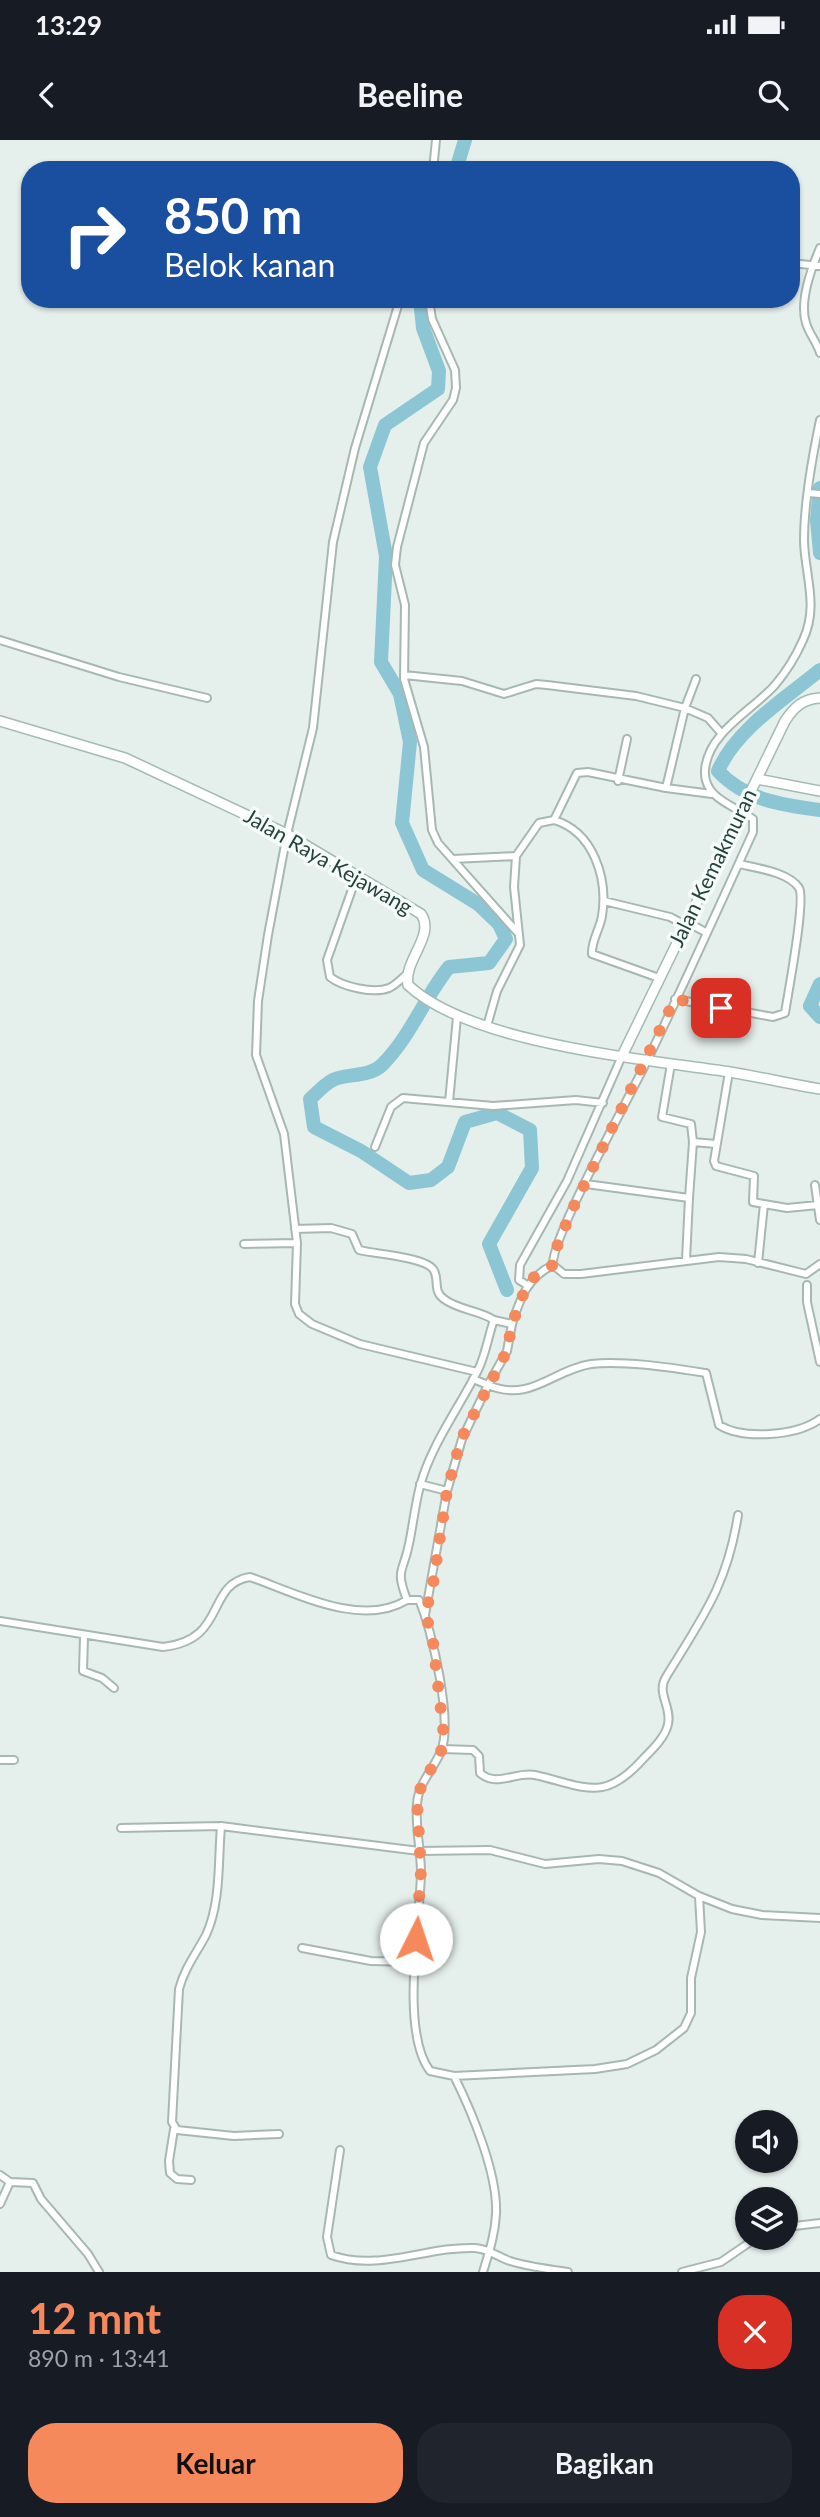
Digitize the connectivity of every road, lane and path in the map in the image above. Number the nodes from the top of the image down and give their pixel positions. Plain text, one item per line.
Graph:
1 (436, 140) edge
2 (434, 161) edge
3 (820, 248) edge
4 (816, 266) edge
5 (397, 308) edge
6 (430, 308) edge
7 (820, 353) edge
8 (820, 420) edge
9 (814, 493) edge
10 (0, 640) edge
11 (404, 675) junction
12 (696, 679) dead end
13 (819, 697) edge
14 (206, 698) dead end
15 (685, 708) junction
16 (0, 720) edge
17 (722, 734) junction
18 (626, 739) dead end
19 (618, 781) junction
20 (754, 783) junction
21 (666, 788) junction
22 (820, 791) edge
23 (712, 794) junction
24 (740, 810) junction
25 (554, 820) junction
26 (287, 834) junction
27 (516, 856) junction
28 (453, 859) junction
29 (739, 864) junction
30 (356, 878) junction
31 (604, 901) junction
32 (687, 923) junction
33 (517, 932) junction
34 (705, 932) junction
35 (407, 974) junction
36 (659, 978) junction
37 (675, 999) junction
38 (457, 1017) junction
39 (486, 1026) junction
40 (623, 1056) junction
41 (645, 1060) junction
42 (671, 1064) junction
43 (729, 1072) junction
44 (820, 1089) edge
45 (449, 1102) junction
46 (603, 1103) junction
47 (693, 1142) junction
48 (716, 1144) junction
49 (376, 1147) dead end
50 (586, 1184) junction
51 (815, 1185) dead end
52 (689, 1198) junction
53 (764, 1205) junction
54 (818, 1205) junction
55 (820, 1220) edge
56 (295, 1229) junction
57 (294, 1243) junction
58 (244, 1244) dead end
59 (686, 1260) junction
60 (758, 1262) junction
61 (820, 1264) edge
62 (553, 1265) junction
63 (807, 1285) dead end
64 (527, 1286) junction
65 (494, 1320) junction
66 (512, 1324) junction
67 (820, 1362) edge
68 (476, 1377) junction
69 (487, 1385) junction
70 (820, 1419) edge
71 (423, 1485) junction
72 (443, 1490) junction
73 (738, 1515) dead end
74 (406, 1596) junction
75 (425, 1615) junction
76 (0, 1621) edge
77 (83, 1637) junction
78 (114, 1688) dead end
79 (442, 1749) junction
80 (0, 1760) edge
81 (14, 1760) dead end
82 (221, 1826) junction
83 (121, 1828) dead end
84 (419, 1851) junction
85 (699, 1896) junction
86 (820, 1918) edge
87 (302, 1948) dead end
88 (415, 1962) junction
89 (454, 2076) junction
90 (174, 2129) junction
91 (279, 2134) dead end
92 (340, 2150) dead end
93 (0, 2175) edge
94 (191, 2180) dead end
95 (10, 2182) junction
96 (0, 2204) edge
97 (820, 2223) edge
98 (798, 2226) edge
99 (738, 2250) edge
100 (491, 2252) junction
101 (99, 2272) edge
102 (483, 2272) edge
103 (568, 2272) edge
104 (682, 2272) edge

1 - 2 street
3 - 4 street
4 - 7 street
5 - 26 street
6 - 11 street
8 - 9 street
9 - 17 street
10 - 14 street
11 - 15 street
11 - 28 street
12 - 15 street
13 - 20 street, Jalan Kemakmuran
15 - 17 street
15 - 21 street
16 - 26 street, Jalan Raya Kejawang
17 - 23 street
18 - 19 street
19 - 21 street
19 - 25 street
20 - 22 street
20 - 24 street, Jalan Kemakmuran
21 - 23 street
23 - 24 street
24 - 29 street
24 - 32 street, Jalan Kemakmuran
25 - 27 street
25 - 31 street
26 - 30 street, Jalan Raya Kejawang
26 - 56 street
27 - 28 street
27 - 33 street
28 - 33 street
29 - 34 street
29 - 37 street
30 - 35 street, Jalan Raya Kejawang
30 - 35 street
31 - 32 street
31 - 36 street
32 - 34 street
32 - 36 street, Jalan Kemakmuran
33 - 39 street
34 - 37 street
35 - 38 street
36 - 40 street, Jalan Kemakmuran
37 - 41 street
38 - 39 street
38 - 45 street
39 - 40 street
40 - 41 street
40 - 46 street
41 - 42 street
41 - 50 street
42 - 43 street
42 - 47 street
43 - 44 street
43 - 48 street
45 - 46 street
45 - 49 street
46 - 64 street
47 - 48 street
47 - 52 street
48 - 53 street
50 - 52 street
50 - 62 street
51 - 54 street
52 - 59 street
53 - 54 street
53 - 60 street
54 - 55 street
56 - 57 street
56 - 65 street
57 - 58 street
57 - 68 street
59 - 60 street
59 - 62 street
60 - 61 street
62 - 64 street
63 - 67 street
64 - 66 street
65 - 66 street
65 - 68 street
66 - 69 street
68 - 69 street
68 - 71 street
69 - 70 street
69 - 72 street
71 - 72 street
71 - 74 street
72 - 75 street
73 - 79 street
74 - 75 street
74 - 77 street
75 - 79 street
76 - 77 street
77 - 78 street
79 - 84 street
80 - 81 street
82 - 83 street
82 - 84 street
82 - 90 street
84 - 85 street
84 - 88 street
85 - 86 street
85 - 89 street
87 - 88 street
88 - 89 street
89 - 100 street
90 - 91 street
90 - 94 street
92 - 100 street
93 - 95 street
95 - 96 street
95 - 101 street
97 - 98 street
99 - 104 street
100 - 102 street
100 - 103 street

